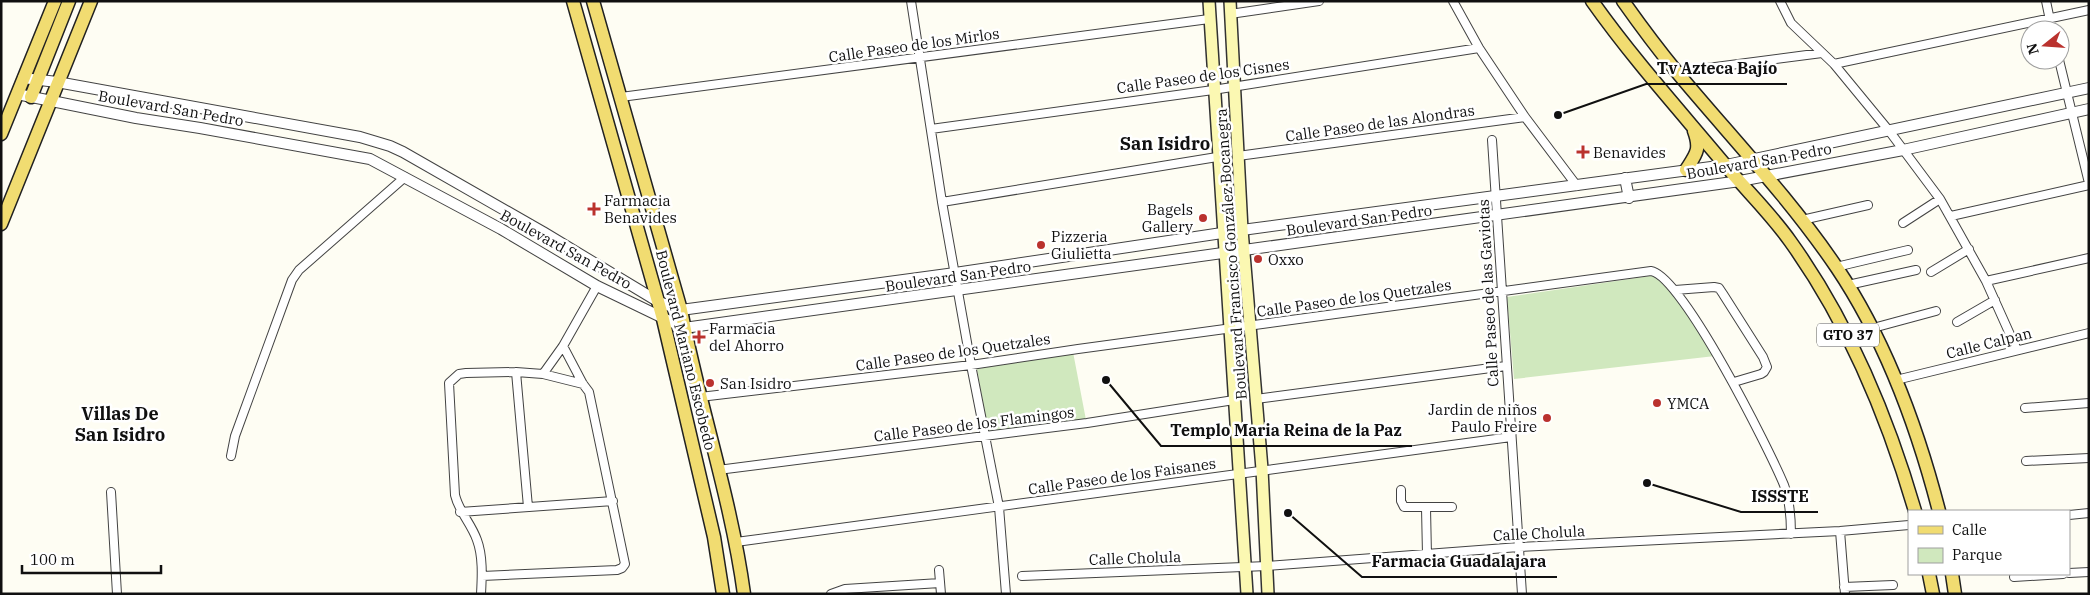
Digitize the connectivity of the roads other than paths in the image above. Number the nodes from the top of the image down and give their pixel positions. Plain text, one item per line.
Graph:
1 (55, 1) edge
2 (69, 1) edge
3 (91, 1) edge
4 (574, 1) edge
5 (593, 1) edge
6 (911, 1) edge
7 (1209, 1) edge
8 (1230, 1) edge
9 (1319, 1) edge
10 (1453, 1) edge
11 (1592, 1) edge
12 (1623, 1) edge
13 (1780, 1) edge
14 (2046, 1) edge
15 (2089, 10) edge
16 (1230, 14) junction
17 (1209, 19) junction
18 (2050, 19) junction
19 (1479, 48) junction
20 (1822, 53) junction
21 (919, 58) junction
22 (1834, 64) junction
23 (2061, 70) edge
24 (1677, 72) junction
25 (24, 78) junction
26 (38, 79) junction
27 (57, 82) junction
28 (1235, 86) junction
29 (2089, 88) edge
30 (1213, 90) junction
31 (2066, 93) junction
32 (17, 94) junction
33 (31, 97) junction
34 (622, 98) junction
35 (50, 102) junction
36 (2089, 109) edge
37 (2070, 113) junction
38 (1526, 117) junction
39 (1690, 122) junction
40 (931, 128) junction
41 (1890, 132) junction
42 (1, 134) edge
43 (1492, 140) dead end
44 (378, 142) junction
45 (1903, 150) junction
46 (1238, 156) junction
47 (1217, 157) junction
48 (370, 159) junction
49 (1753, 160) junction
50 (1726, 166) junction
51 (1686, 170) junction
52 (1766, 176) junction
53 (405, 177) junction
54 (1625, 178) junction
55 (1740, 181) junction
56 (2089, 184) edge
57 (1577, 186) junction
58 (1496, 198) junction
59 (1629, 198) junction
60 (1940, 199) junction
61 (942, 202) junction
62 (1868, 205) dead end
63 (1497, 216) junction
64 (1951, 216) junction
65 (1802, 220) junction
66 (1903, 223) dead end
67 (1, 224) edge
68 (1242, 230) junction
69 (1223, 233) junction
70 (1969, 248) junction
71 (1244, 250) junction
72 (1908, 250) dead end
73 (1224, 252) junction
74 (2089, 258) edge
75 (1836, 267) junction
76 (1916, 270) dead end
77 (1931, 272) dead end
78 (955, 273) junction
79 (1986, 282) junction
80 (1848, 285) junction
81 (597, 286) junction
82 (1676, 290) junction
83 (958, 291) junction
84 (1501, 291) junction
85 (1995, 300) junction
86 (659, 302) junction
87 (681, 310) junction
88 (1936, 311) dead end
89 (663, 319) junction
90 (1957, 322) dead end
91 (1249, 326) junction
92 (684, 328) junction
93 (1873, 328) junction
94 (1229, 329) junction
95 (2089, 333) edge
96 (563, 346) junction
97 (2017, 350) junction
98 (971, 365) junction
99 (1506, 366) junction
100 (516, 372) junction
101 (544, 374) junction
102 (1896, 380) junction
103 (1734, 382) junction
104 (583, 384) junction
105 (700, 397) junction
106 (1256, 399) junction
107 (1234, 400) junction
108 (2089, 403) edge
109 (2026, 408) dead end
110 (985, 436) junction
111 (1511, 437) junction
112 (231, 456) dead end
113 (2089, 458) edge
114 (2026, 461) dead end
115 (1262, 469) junction
116 (718, 470) junction
117 (1239, 473) junction
118 (1401, 490) dead end
119 (111, 492) dead end
120 (613, 501) junction
121 (528, 507) junction
122 (999, 507) junction
123 (1452, 507) dead end
124 (1426, 508) junction
125 (1915, 510) edge
126 (1939, 510) edge
127 (460, 512) junction
128 (2089, 513) edge
129 (2070, 515) edge
130 (1908, 525) edge
131 (1840, 531) junction
132 (1791, 534) junction
133 (736, 542) junction
134 (1519, 548) junction
135 (1427, 555) junction
136 (1267, 566) junction
137 (1246, 567) junction
138 (939, 570) dead end
139 (2089, 572) edge
140 (2070, 573) edge
141 (1929, 575) edge
142 (1952, 575) edge
143 (2047, 575) edge
144 (482, 576) junction
145 (1022, 576) dead end
146 (2014, 577) dead end
147 (940, 583) junction
148 (1893, 585) dead end
149 (1845, 590) edge
150 (117, 594) edge
151 (481, 594) edge
152 (723, 594) edge
153 (744, 594) edge
154 (831, 594) edge
155 (941, 594) edge
156 (1006, 594) edge
157 (1247, 594) edge
158 (1268, 594) edge
159 (1522, 594) edge
160 (1933, 594) edge
161 (1955, 594) edge

1 - 25 main road
2 - 26 main road
3 - 27 main road
4 - 86 main road, Boulevard Mariano Escobedo
5 - 34 main road, Boulevard Mariano Escobedo
6 - 21 street
7 - 17 main road, Boulevard Francisco González Bocanegra
8 - 16 main road, Boulevard Francisco González Bocanegra
9 - 16 street
10 - 19 street
11 - 39 main road, GTO 37
12 - 24 main road, GTO 37
13 - 20 street
14 - 18 street
15 - 18 street
16 - 28 main road, Boulevard Francisco González Bocanegra
17 - 21 street, Calle Paseo de los Mirlos
17 - 30 main road, Boulevard Francisco González Bocanegra
18 - 22 street
19 - 28 street, Calle Paseo de los Cisnes
19 - 38 street
20 - 22 street
20 - 24 street
21 - 34 street, Calle Paseo de los Mirlos
21 - 40 street
22 - 41 street
23 - 31 street
24 - 49 main road, GTO 37
25 - 26 street
25 - 32 main road
26 - 27 street
26 - 33 main road
27 - 35 main road
27 - 44 street, Boulevard San Pedro
28 - 30 street, Calle Paseo de los Cisnes
28 - 46 main road, Boulevard Francisco González Bocanegra
29 - 31 street, Boulevard San Pedro
30 - 40 street, Calle Paseo de los Cisnes
30 - 47 main road, Boulevard Francisco González Bocanegra
31 - 37 street
31 - 41 street, Boulevard San Pedro
32 - 33 street, Boulevard San Pedro
32 - 42 main road
33 - 35 street, Boulevard San Pedro
34 - 87 main road, Boulevard Mariano Escobedo
35 - 48 street, Boulevard San Pedro
35 - 67 main road
36 - 37 street, Boulevard San Pedro
37 - 45 street, Boulevard San Pedro
37 - 56 street
38 - 46 street, Calle Paseo de las Alondras
38 - 57 street
39 - 50 main road, GTO 37
39 - 51 main road
40 - 61 street
41 - 45 street
41 - 49 street, Boulevard San Pedro
43 - 58 street, Calle Paseo de las Gaviotas
44 - 48 street
44 - 86 street, Boulevard San Pedro
45 - 52 street, Boulevard San Pedro
45 - 60 street
46 - 68 main road, Boulevard Francisco González Bocanegra
47 - 61 street
47 - 69 main road, Boulevard Francisco González Bocanegra
48 - 53 street, Boulevard San Pedro
49 - 50 street, Boulevard San Pedro
49 - 52 main road, GTO 37
50 - 51 street, Boulevard San Pedro
50 - 55 main road, GTO 37
51 - 54 street, Boulevard San Pedro
52 - 55 street, Boulevard San Pedro
52 - 65 main road, GTO 37
53 - 81 street, Boulevard San Pedro
53 - 112 street
54 - 57 street, Boulevard San Pedro
54 - 59 street
55 - 59 street, Boulevard San Pedro
55 - 125 main road, GTO 37
56 - 64 street
57 - 58 street, Boulevard San Pedro
58 - 63 street, Calle Paseo de las Gaviotas
58 - 68 street, Boulevard San Pedro
59 - 63 street, Boulevard San Pedro
60 - 64 street
60 - 66 street
61 - 78 street
62 - 65 street
63 - 71 street, Boulevard San Pedro
63 - 84 street, Calle Paseo de las Gaviotas
64 - 70 street
65 - 75 main road, GTO 37
68 - 69 street, Boulevard San Pedro
68 - 71 main road, Boulevard Francisco González Bocanegra
69 - 73 main road, Boulevard Francisco González Bocanegra
69 - 78 street, Boulevard San Pedro
70 - 77 street
70 - 79 street
71 - 73 street, Boulevard San Pedro
71 - 91 main road, Boulevard Francisco González Bocanegra
72 - 75 street
73 - 83 street, Boulevard San Pedro
73 - 94 main road, Boulevard Francisco González Bocanegra
74 - 79 street
75 - 80 main road, GTO 37
76 - 80 street
78 - 83 street
78 - 87 street, Boulevard San Pedro
79 - 85 street
80 - 93 main road, GTO 37
81 - 89 street, Boulevard San Pedro
81 - 96 street
82 - 84 street, Calle Paseo de los Quetzales
82 - 103 street, Calle Paseo de los Quetzales
82 - 103 street
83 - 92 street, Boulevard San Pedro
83 - 98 street
84 - 91 street, Calle Paseo de los Quetzales
84 - 99 street, Calle Paseo de las Gaviotas
85 - 90 street
85 - 97 street
86 - 87 street, Boulevard San Pedro
86 - 89 main road, Boulevard Mariano Escobedo
87 - 92 main road, Boulevard Mariano Escobedo
88 - 93 street
89 - 92 street, Boulevard San Pedro
89 - 152 main road, Boulevard Mariano Escobedo
91 - 94 street, Calle Paseo de los Quetzales
91 - 106 main road, Boulevard Francisco González Bocanegra
92 - 105 main road, Boulevard Mariano Escobedo
93 - 102 main road, GTO 37
94 - 98 street, Calle Paseo de los Quetzales
94 - 107 main road, Boulevard Francisco González Bocanegra
95 - 97 street, Calle Calpan
96 - 101 street
96 - 104 street
97 - 102 street, Calle Calpan
98 - 105 street, Calle Paseo de los Quetzales
98 - 110 street
99 - 106 street
99 - 111 street, Calle Paseo de las Gaviotas
100 - 101 street
100 - 121 street
100 - 127 street
101 - 104 street
102 - 126 main road, GTO 37
103 - 132 street, Calle Paseo de los Quetzales
104 - 120 street
105 - 116 main road, Boulevard Mariano Escobedo
106 - 115 main road, Boulevard Francisco González Bocanegra
107 - 110 street, Calle Paseo de los Flamingos
107 - 117 main road, Boulevard Francisco González Bocanegra
108 - 109 street
110 - 116 street, Calle Paseo de los Flamingos
110 - 122 street
111 - 115 street, Calle Paseo de los Faisanes
111 - 134 street, Calle Paseo de las Gaviotas
113 - 114 street
115 - 117 street, Calle Paseo de los Faisanes
115 - 136 main road, Boulevard Francisco González Bocanegra
116 - 133 main road, Boulevard Mariano Escobedo
117 - 122 street, Calle Paseo de los Faisanes
117 - 137 main road, Boulevard Francisco González Bocanegra
118 - 124 street
119 - 150 street
120 - 121 street
120 - 144 street
121 - 127 street
122 - 133 street, Calle Paseo de los Faisanes
122 - 156 street
123 - 124 street
124 - 135 street
127 - 144 street
128 - 129 street
130 - 131 street, Calle Cholula
131 - 132 street, Calle Cholula
131 - 149 street
132 - 134 street, Calle Cholula
133 - 153 main road, Boulevard Mariano Escobedo
134 - 135 street, Calle Cholula
134 - 159 street, Calle Paseo de las Gaviotas
135 - 136 street, Calle Cholula
136 - 137 street, Calle Cholula
136 - 158 main road, Boulevard Francisco González Bocanegra
137 - 145 street, Calle Cholula
137 - 157 main road, Boulevard Francisco González Bocanegra
138 - 147 street
139 - 140 street
141 - 160 main road
142 - 161 main road
143 - 146 street
144 - 151 street
147 - 154 street
147 - 155 street
148 - 149 street

